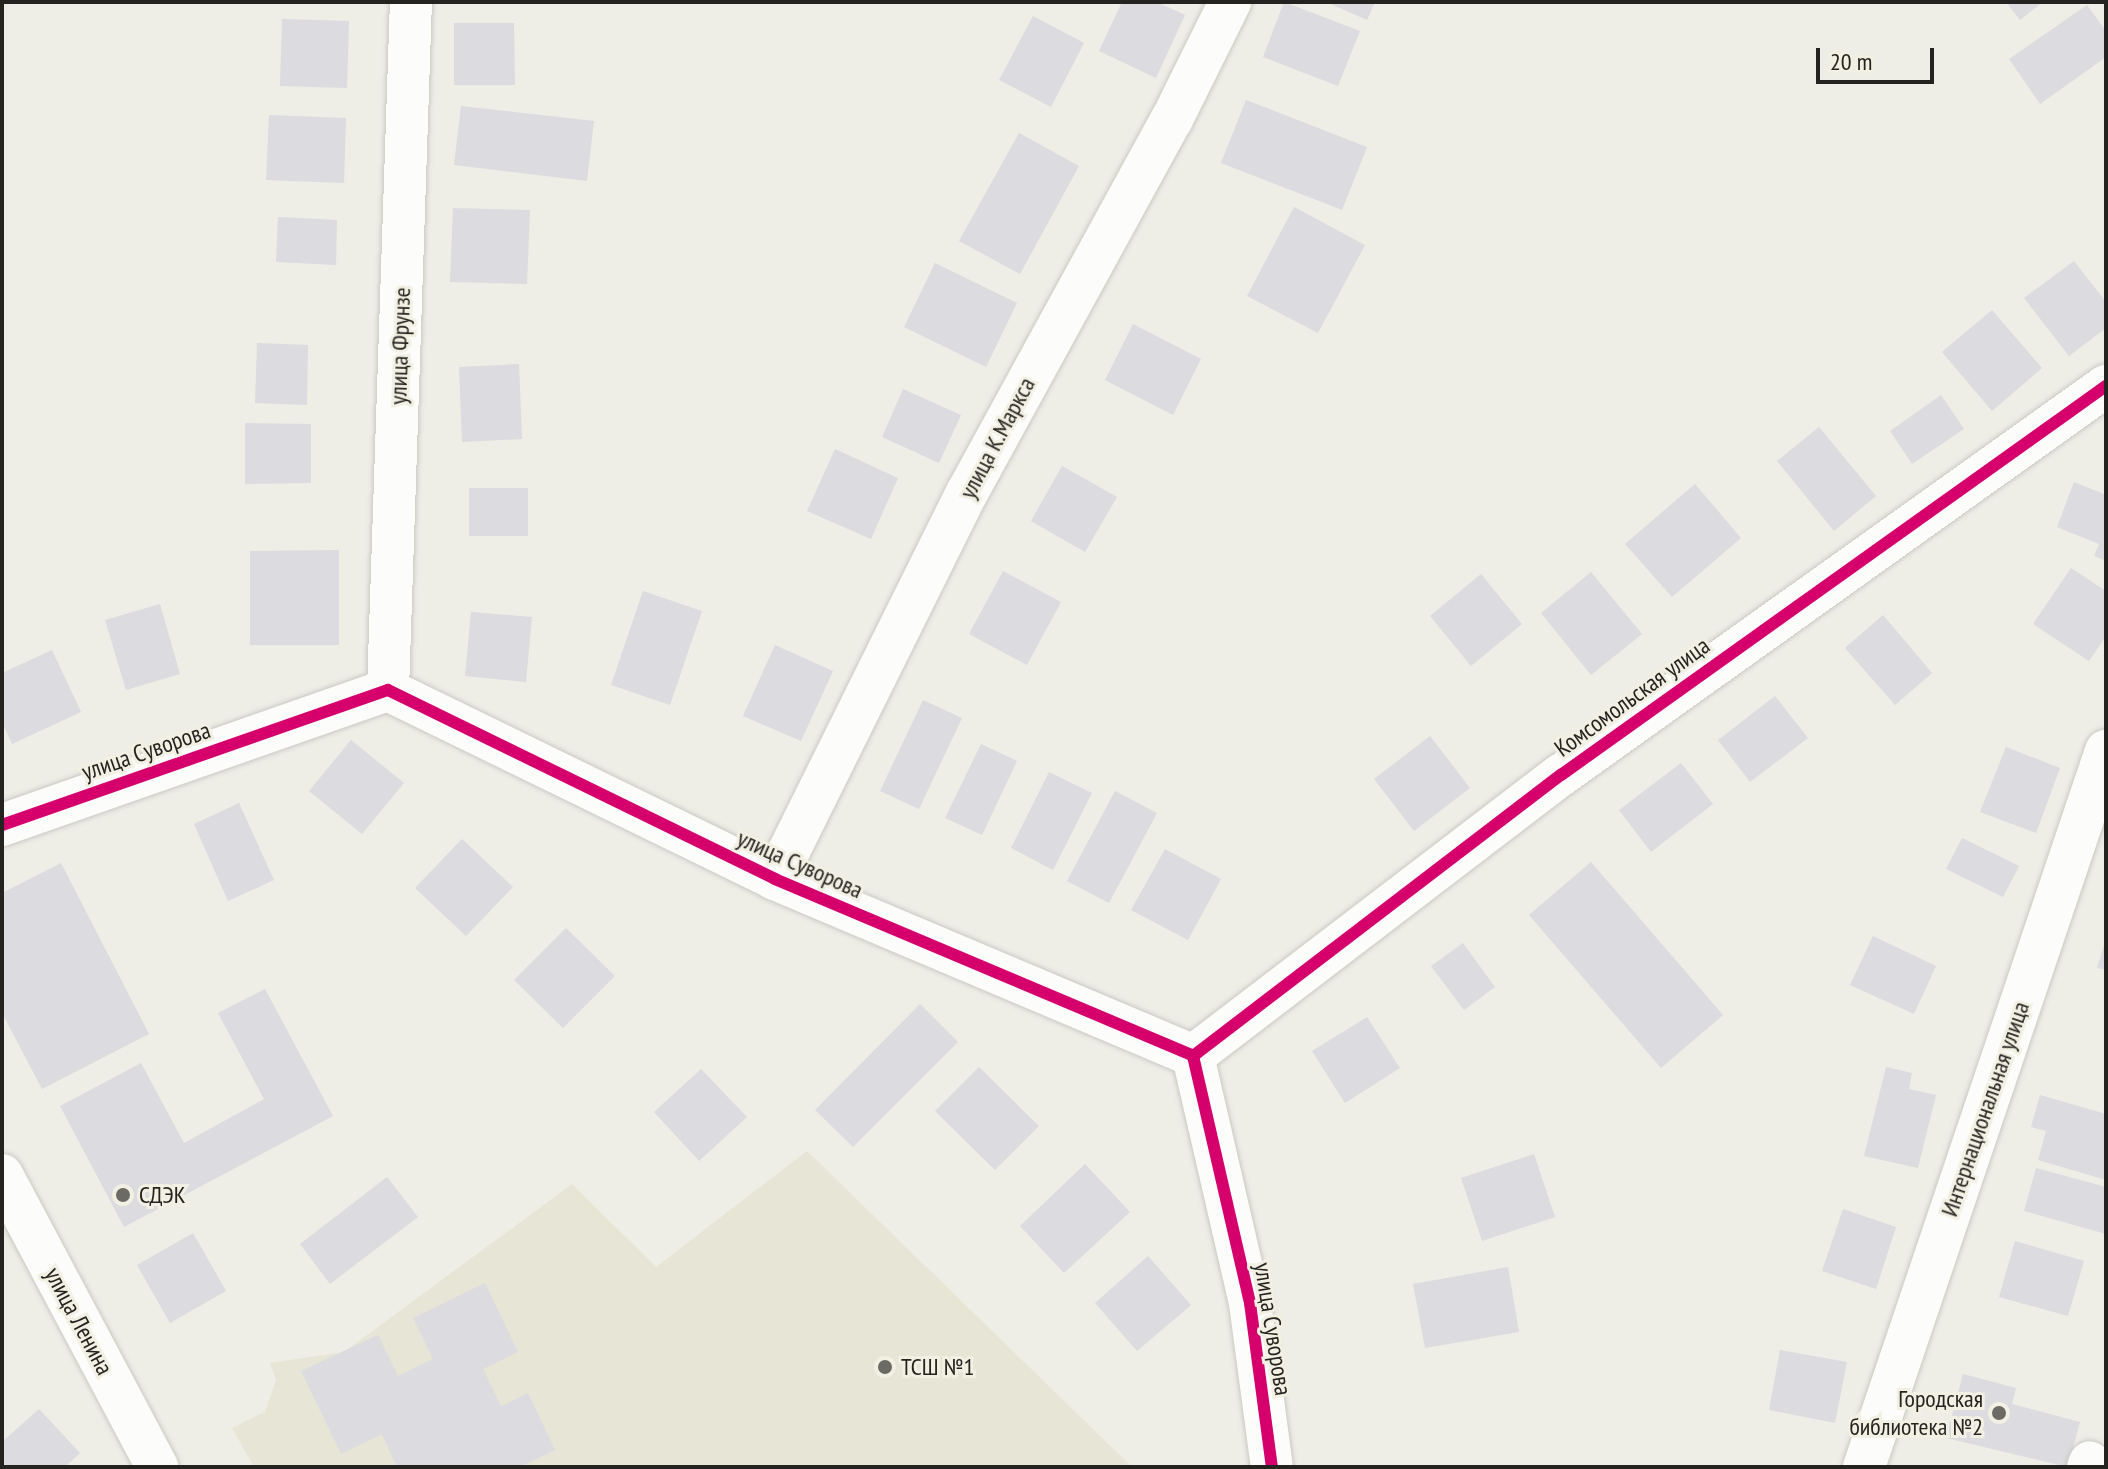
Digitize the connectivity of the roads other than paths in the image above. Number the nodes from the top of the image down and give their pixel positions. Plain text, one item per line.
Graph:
1 (411, 2) edge
2 (1230, 2) edge
3 (2106, 386) edge
4 (388, 690) junction
5 (2106, 751) edge
6 (2, 825) edge
7 (775, 879) junction
8 (1193, 1056) junction
9 (2, 1175) edge
10 (157, 1467) edge
11 (1272, 1467) edge
12 (1864, 1467) edge

1 - 4 street, улица Фрунзе
2 - 7 street, улица К.Маркса
3 - 8 street, Комсомольская улица
4 - 6 street, улица Суворова
4 - 7 street, улица Суворова
5 - 12 street, Интернациональная улица
7 - 8 street, улица Суворова
8 - 11 street, улица Суворова
9 - 10 street, улица Ленина

